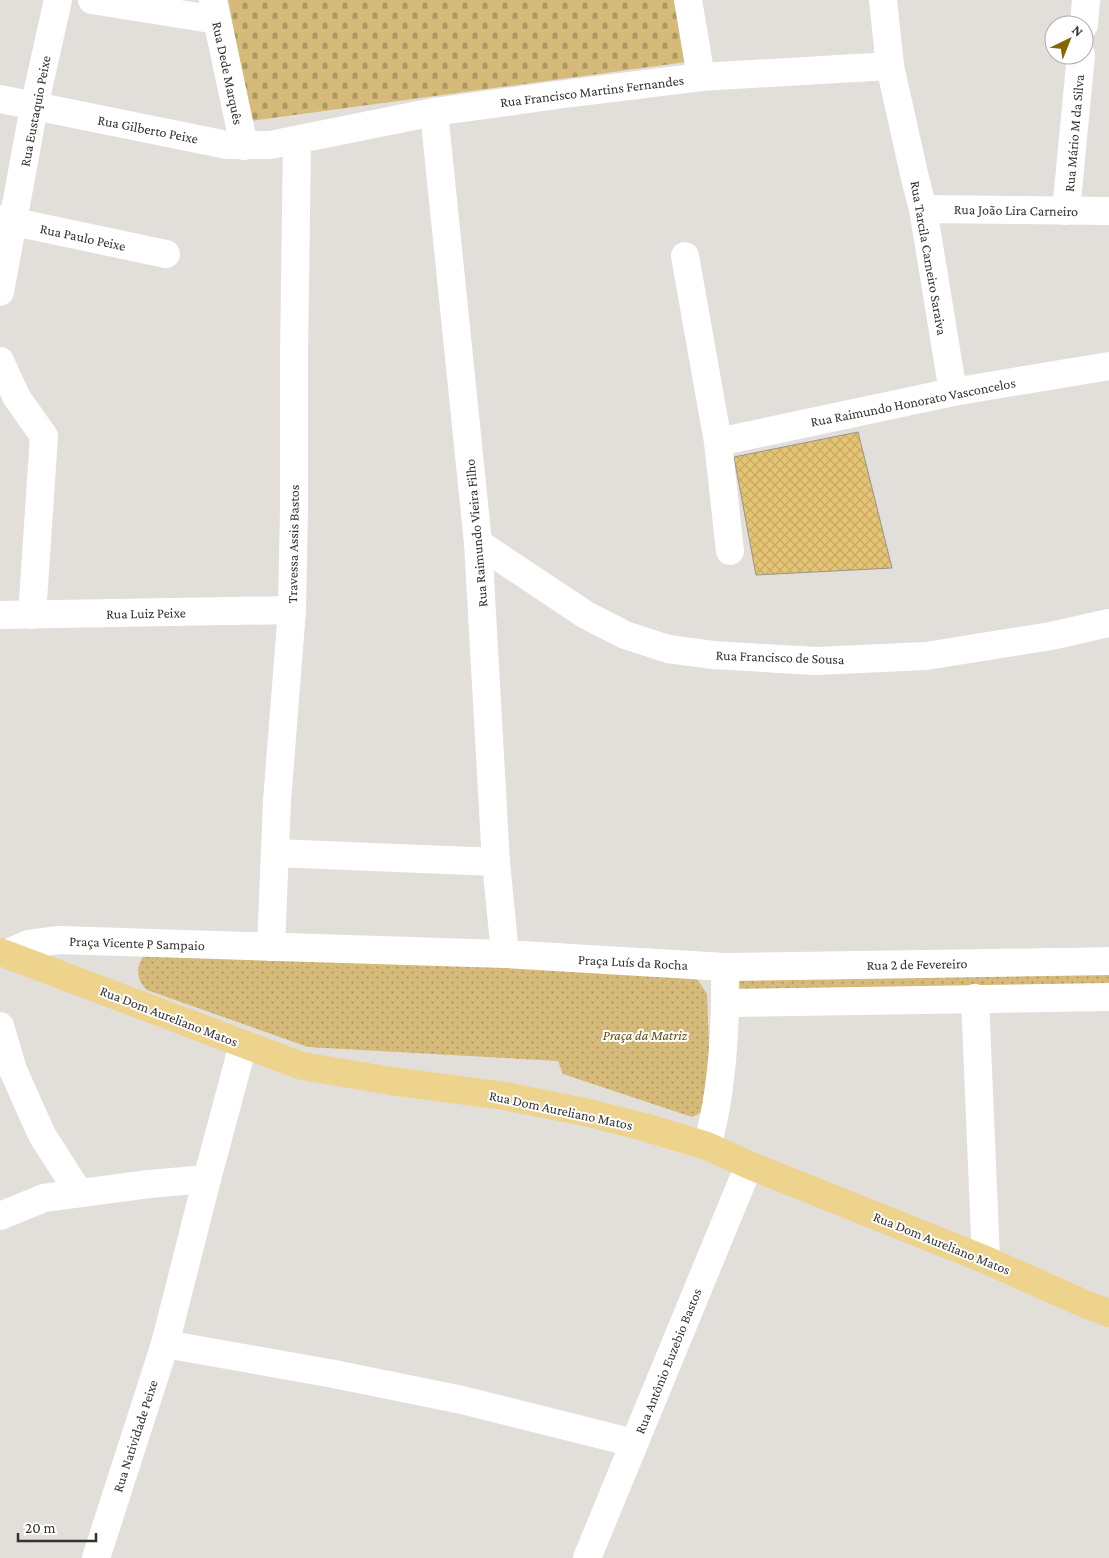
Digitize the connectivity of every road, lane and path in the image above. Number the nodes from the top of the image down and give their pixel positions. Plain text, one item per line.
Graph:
1 (58, 0) edge
2 (92, 0) edge
3 (688, 0) edge
4 (883, 0) edge
5 (1086, 0) edge
6 (215, 10) edge
7 (1085, 15) edge
8 (1080, 65) edge
9 (890, 66) junction
10 (701, 77) junction
11 (0, 99) edge
12 (34, 106) junction
13 (434, 112) junction
14 (297, 141) junction
15 (244, 146) junction
16 (923, 208) junction
17 (1066, 211) junction
18 (1109, 211) edge
19 (6, 221) edge
20 (166, 254) dead end
21 (685, 256) dead end
22 (0, 292) edge
23 (0, 360) edge
24 (1109, 366) edge
25 (953, 392) junction
26 (718, 442) junction
27 (478, 542) junction
28 (730, 551) dead end
29 (292, 610) junction
30 (0, 615) edge
31 (32, 615) junction
32 (1109, 623) edge
33 (274, 853) junction
34 (496, 862) junction
35 (271, 946) junction
36 (2, 953) edge
37 (505, 954) junction
38 (1109, 961) edge
39 (725, 967) junction
40 (1109, 997) edge
41 (975, 998) junction
42 (726, 1003) junction
43 (0, 1026) edge
44 (243, 1045) junction
45 (707, 1146) junction
46 (749, 1165) junction
47 (206, 1179) junction
48 (79, 1193) junction
49 (0, 1216) edge
50 (986, 1260) junction
51 (1109, 1313) edge
52 (165, 1344) junction
53 (634, 1443) junction
54 (96, 1558) edge
55 (586, 1558) edge

1 - 12 street, Rua Eustaquio Peixe
2 - 6 street
3 - 10 street
4 - 9 street, Rua Tarcila Carneiro Saraiva
5 - 7 street
6 - 15 street, Rua Dede Marquês
8 - 17 street, Rua Mário M da Silva
9 - 10 street, Rua Francisco Martins Fernandes
9 - 16 street, Rua Tarcila Carneiro Saraiva
10 - 13 street, Rua Francisco Martins Fernandes
11 - 12 street, Rua Gilberto Peixe
12 - 15 street, Rua Gilberto Peixe
12 - 19 street, Rua Eustaquio Peixe
13 - 14 street, Rua Francisco Martins Fernandes
13 - 27 street, Rua Raimundo Vieira Filho
14 - 15 street, Rua Gilberto Peixe
14 - 29 street, Travessa Assis Bastos
16 - 17 street, Rua João Lira Carneiro
16 - 25 street, Rua Tarcila Carneiro Saraiva
17 - 18 street, Rua João Lira Carneiro
19 - 20 street, Rua Paulo Peixe
19 - 22 street, Rua Eustaquio Peixe
21 - 26 street
23 - 31 street
24 - 25 street, Rua Raimundo Honorato Vasconcelos
25 - 26 street, Rua Raimundo Honorato Vasconcelos
26 - 28 street
27 - 32 street, Rua Francisco de Sousa
27 - 34 street, Rua Raimundo Vieira Filho
29 - 31 street, Rua Luiz Peixe
29 - 33 street, Travessa Assis Bastos
30 - 31 street, Rua Luiz Peixe
33 - 34 street
33 - 35 street, Travessa Assis Bastos
34 - 37 street, Rua Raimundo Vieira Filho
35 - 36 street, Praça Vicente P Sampaio
35 - 37 street, Praça Vicente P Sampaio
36 - 44 main road, Rua Dom Aureliano Matos
37 - 39 street, Praça Luís da Rocha
38 - 39 street, Rua 2 de Fevereiro
39 - 42 street
40 - 41 street
41 - 42 street
41 - 50 street
42 - 45 street
43 - 48 street
44 - 45 main road, Rua Dom Aureliano Matos
44 - 47 street, Rua Natividade Peixe
45 - 46 main road, Rua Dom Aureliano Matos
46 - 50 main road, Rua Dom Aureliano Matos
46 - 53 street, Rua Antônio Euzebio Bastos
47 - 48 street
47 - 52 street, Rua Natividade Peixe
48 - 49 street
50 - 51 main road, Rua Dom Aureliano Matos
52 - 53 street
52 - 54 street, Rua Natividade Peixe
53 - 55 street, Rua Antônio Euzebio Bastos

